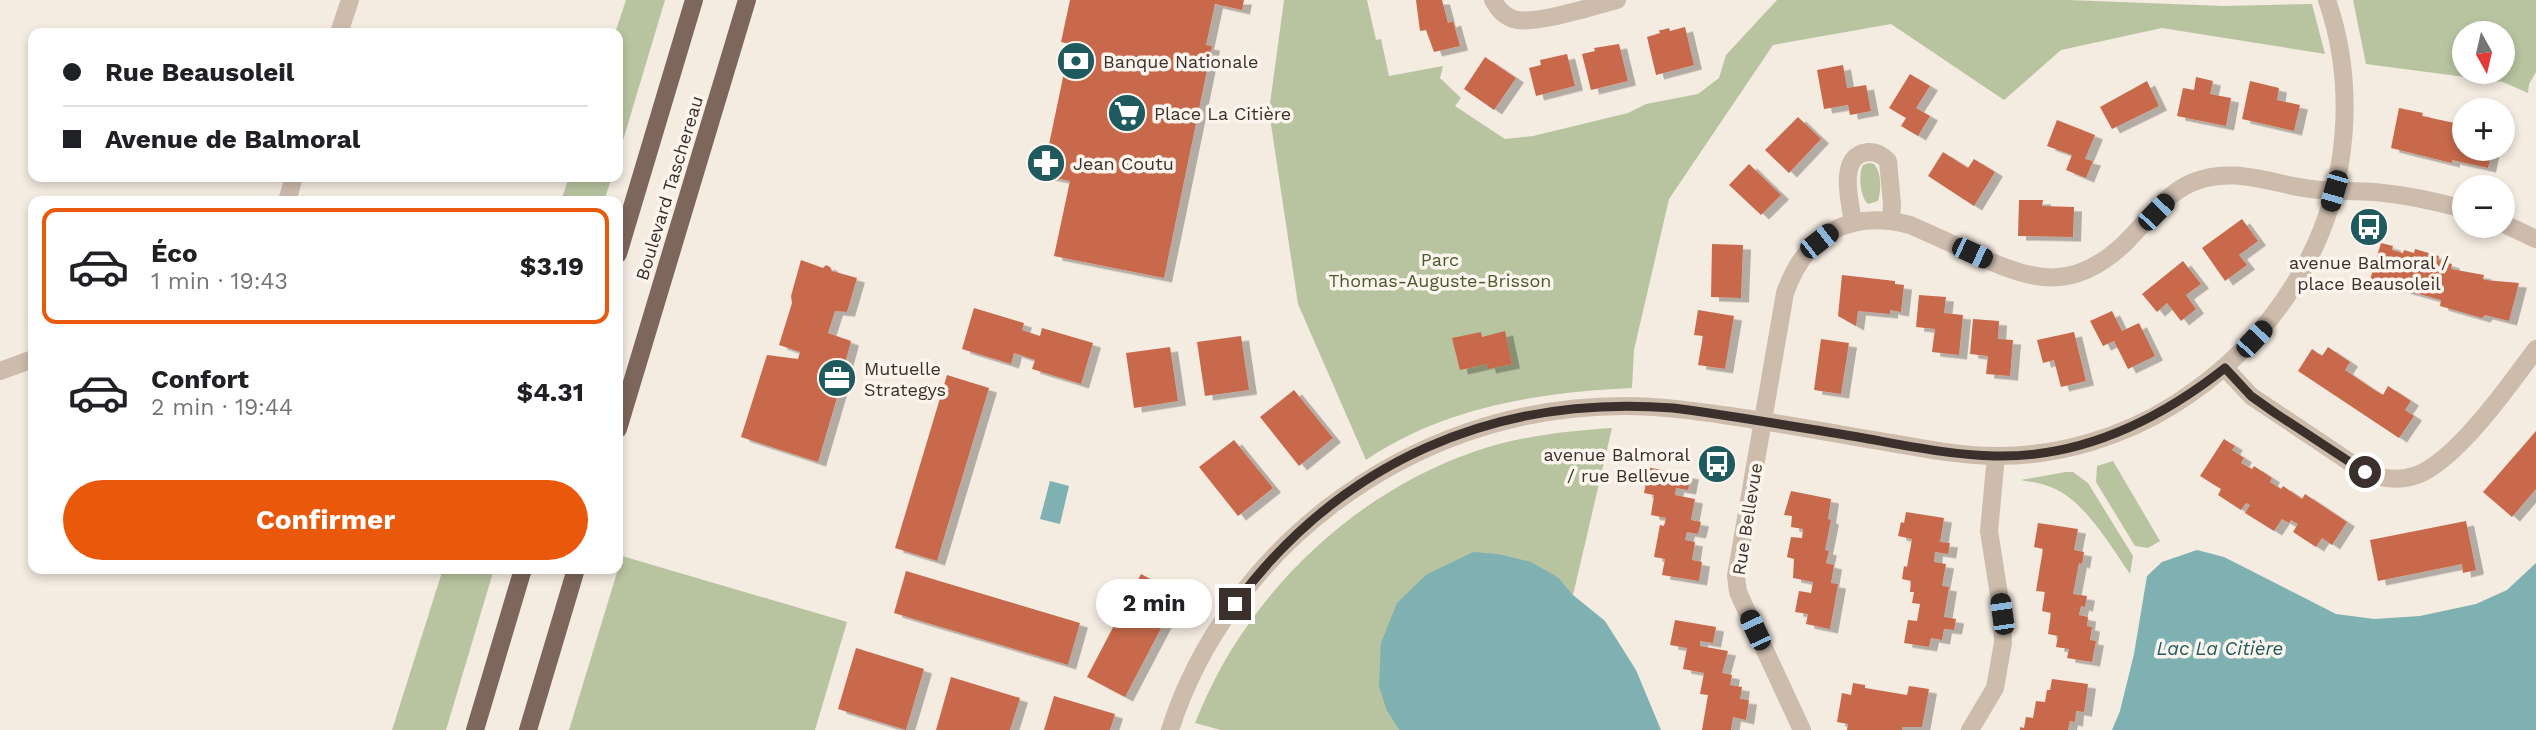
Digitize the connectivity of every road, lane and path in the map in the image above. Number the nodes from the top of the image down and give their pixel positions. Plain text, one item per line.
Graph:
1 (350, 0) edge
2 (694, 0) edge
3 (747, 0) edge
4 (1493, 0) edge
5 (1617, 0) edge
6 (2327, 0) edge
7 (342, 28) edge
8 (2334, 191) junction
9 (2452, 207) edge
10 (1891, 220) junction
11 (1853, 222) junction
12 (2515, 229) edge
13 (623, 237) edge
14 (2536, 239) edge
15 (2536, 349) edge
16 (28, 361) edge
17 (2225, 368) junction
18 (0, 371) edge
19 (623, 412) edge
20 (1763, 421) junction
21 (1996, 456) junction
22 (522, 574) edge
23 (575, 574) edge
24 (475, 730) edge
25 (528, 730) edge
26 (1170, 730) edge
27 (1802, 730) edge
28 (1970, 730) edge

1 - 7 street
2 - 13 main road, Boulevard Taschereau
3 - 19 main road, Boulevard Taschereau
4 - 5 street
6 - 8 street
8 - 9 street
8 - 10 street
8 - 17 street
10 - 11 street
10 - 11 street
11 - 20 street, Rue Bellevue
12 - 14 street
15 - 17 street
16 - 18 street
17 - 21 street
20 - 21 street
20 - 26 street
20 - 27 street, Rue Bellevue
21 - 28 street
22 - 24 main road
23 - 25 main road

